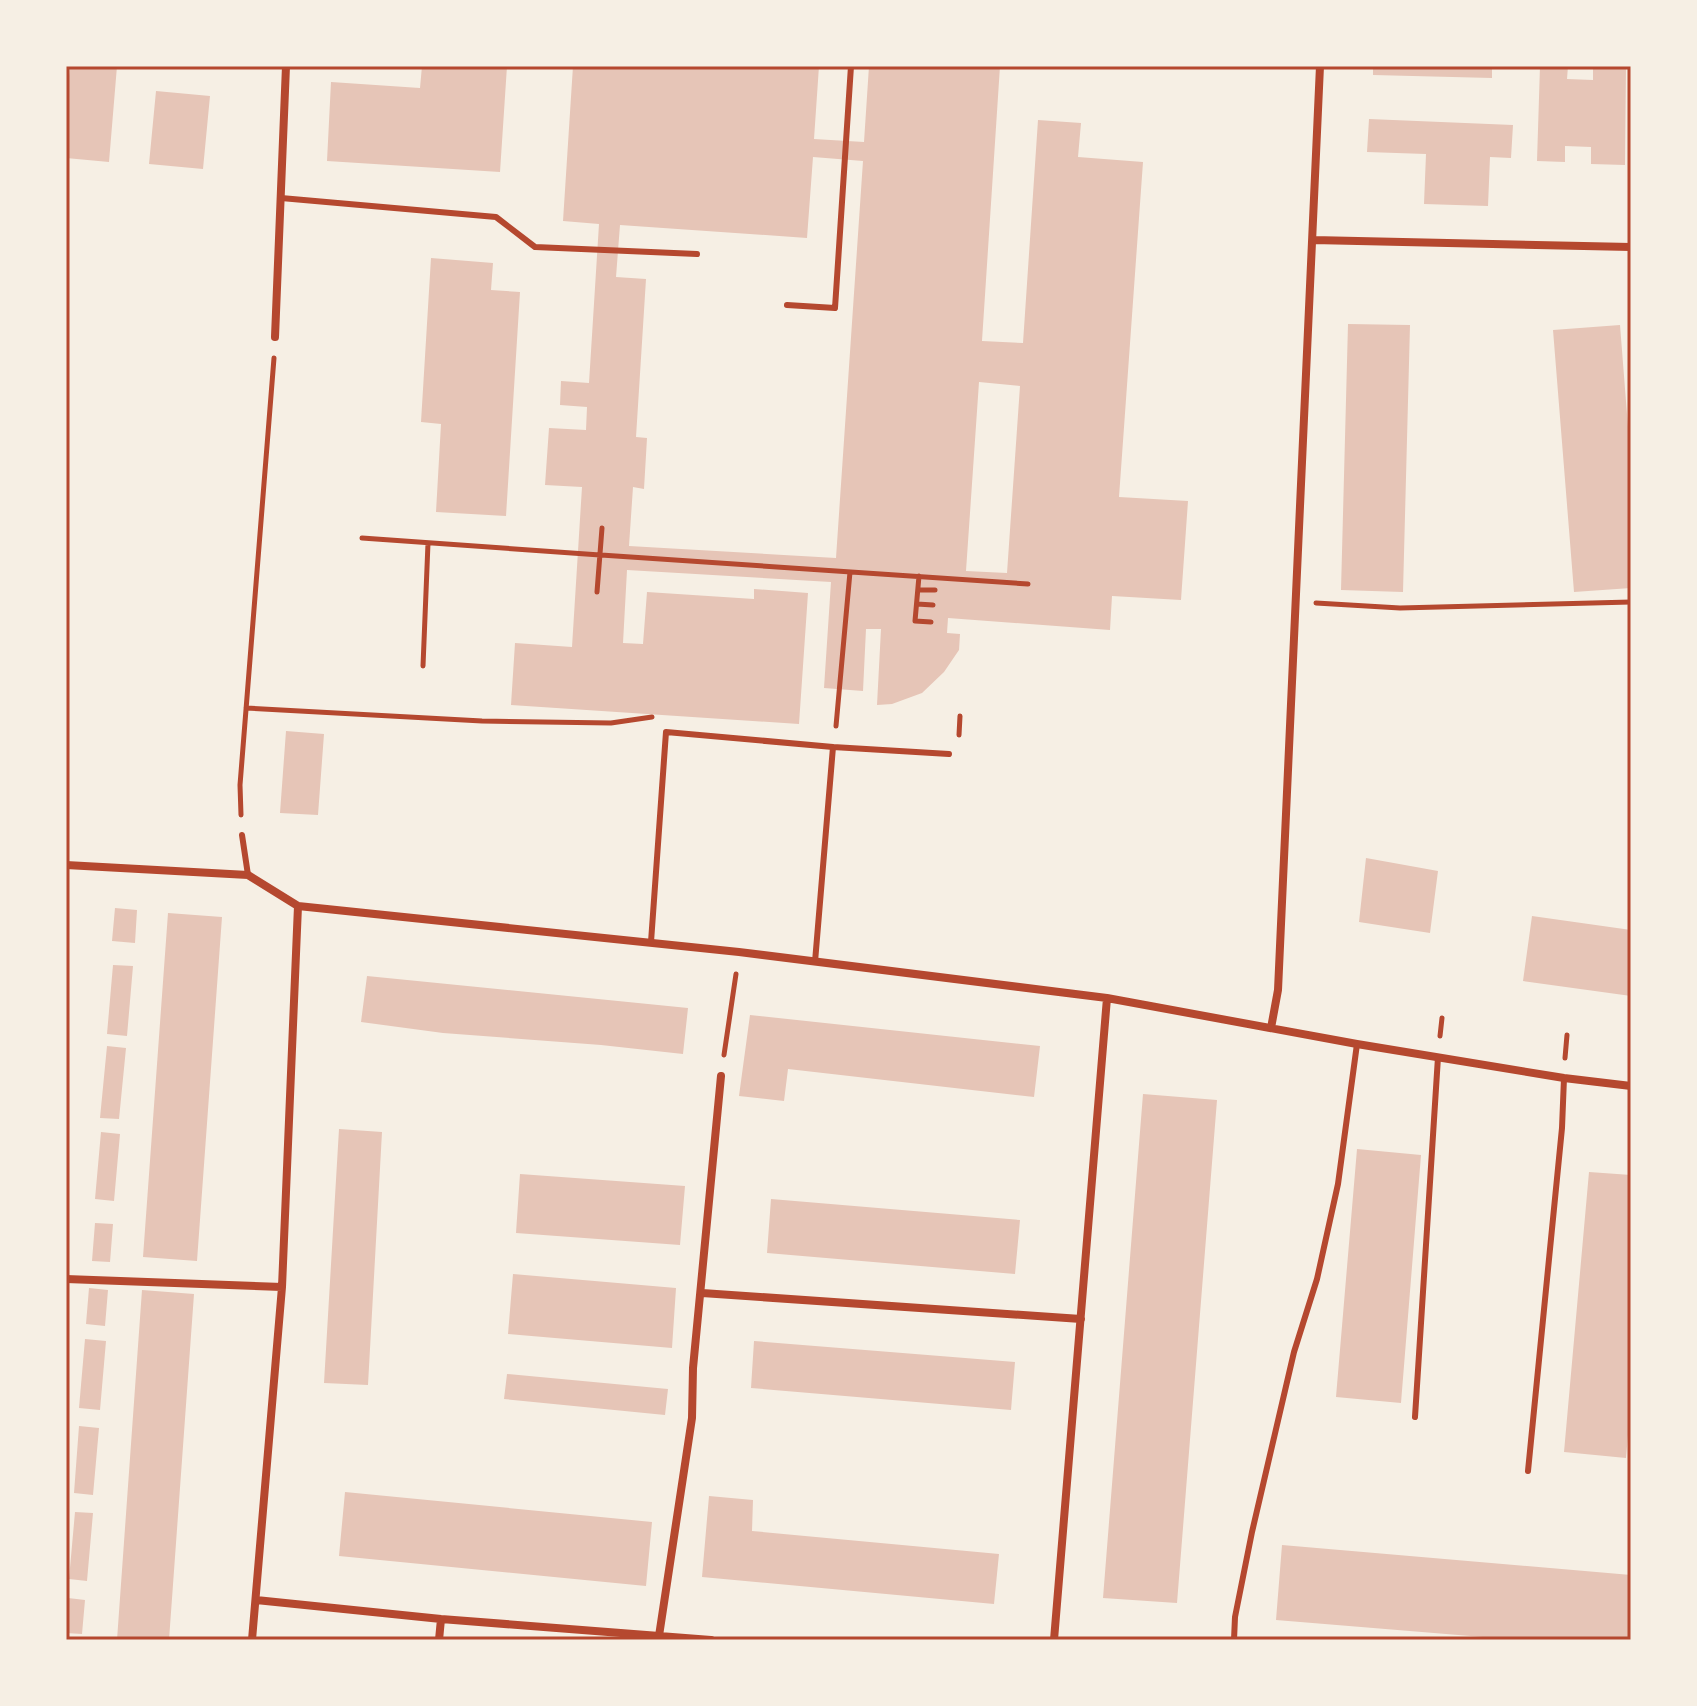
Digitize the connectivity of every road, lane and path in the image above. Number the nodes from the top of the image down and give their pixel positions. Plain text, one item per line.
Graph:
1 (286, 66) edge
2 (851, 66) edge
3 (1320, 66) edge
4 (281, 198) junction
5 (1313, 240) junction
6 (1631, 247) edge
7 (697, 254) dead end
8 (787, 305) dead end
9 (275, 337) joint
10 (602, 528) dead end
11 (362, 538) dead end
12 (428, 543) junction
13 (601, 555) junction
14 (850, 572) junction
15 (919, 576) junction
16 (1028, 584) dead end
17 (918, 590) junction
18 (935, 590) dead end
19 (597, 592) dead end
20 (1294, 601) junction
21 (1631, 602) edge
22 (917, 604) junction
23 (933, 605) dead end
24 (931, 622) dead end
25 (423, 666) dead end
26 (246, 708) junction
27 (960, 716) dead end
28 (662, 717) dead end
29 (835, 728) junction
30 (851, 729) dead end
31 (958, 738) dead end
32 (833, 747) junction
33 (949, 754) dead end
34 (242, 835) joint
35 (66, 865) edge
36 (248, 875) junction
37 (298, 906) junction
38 (651, 942) junction
39 (739, 952) junction
40 (815, 962) junction
41 (1107, 998) junction
42 (1271, 1028) junction
43 (1357, 1044) junction
44 (1438, 1057) junction
45 (721, 1076) joint
46 (1564, 1078) junction
47 (1631, 1086) edge
48 (66, 1279) edge
49 (282, 1287) junction
50 (702, 1293) junction
51 (1081, 1319) junction
52 (1415, 1417) dead end
53 (1528, 1471) dead end
54 (256, 1600) junction
55 (441, 1619) junction
56 (659, 1636) junction
57 (252, 1640) edge
58 (439, 1640) edge
59 (711, 1640) edge
60 (1054, 1640) edge
61 (1234, 1640) edge

1 - 4 street
2 - 8 lane
3 - 5 street
4 - 7 lane
4 - 9 street
5 - 6 street
5 - 20 street
9 - 26 path
10 - 13 path
11 - 12 path
12 - 13 path
12 - 25 path
13 - 14 path
13 - 19 path
14 - 15 path
14 - 29 path
15 - 16 path
15 - 17 path
17 - 18 path
17 - 22 path
20 - 21 path
20 - 42 street
22 - 23 path
22 - 24 path
26 - 28 path
26 - 34 path
27 - 31 path
29 - 30 path
29 - 32 path
32 - 33 lane
32 - 38 lane
32 - 40 lane
34 - 36 lane
35 - 36 street
36 - 37 street
37 - 38 street
37 - 49 street
38 - 39 street
39 - 40 street
39 - 45 path
40 - 41 street
41 - 42 street
41 - 51 street
42 - 43 street
43 - 44 street
43 - 61 lane
44 - 46 street
44 - 52 lane
45 - 50 street
46 - 47 street
46 - 53 lane
48 - 49 street
49 - 54 street
50 - 51 street
50 - 56 street
51 - 60 street
54 - 55 street
54 - 57 street
55 - 56 street
55 - 58 street
56 - 59 street

